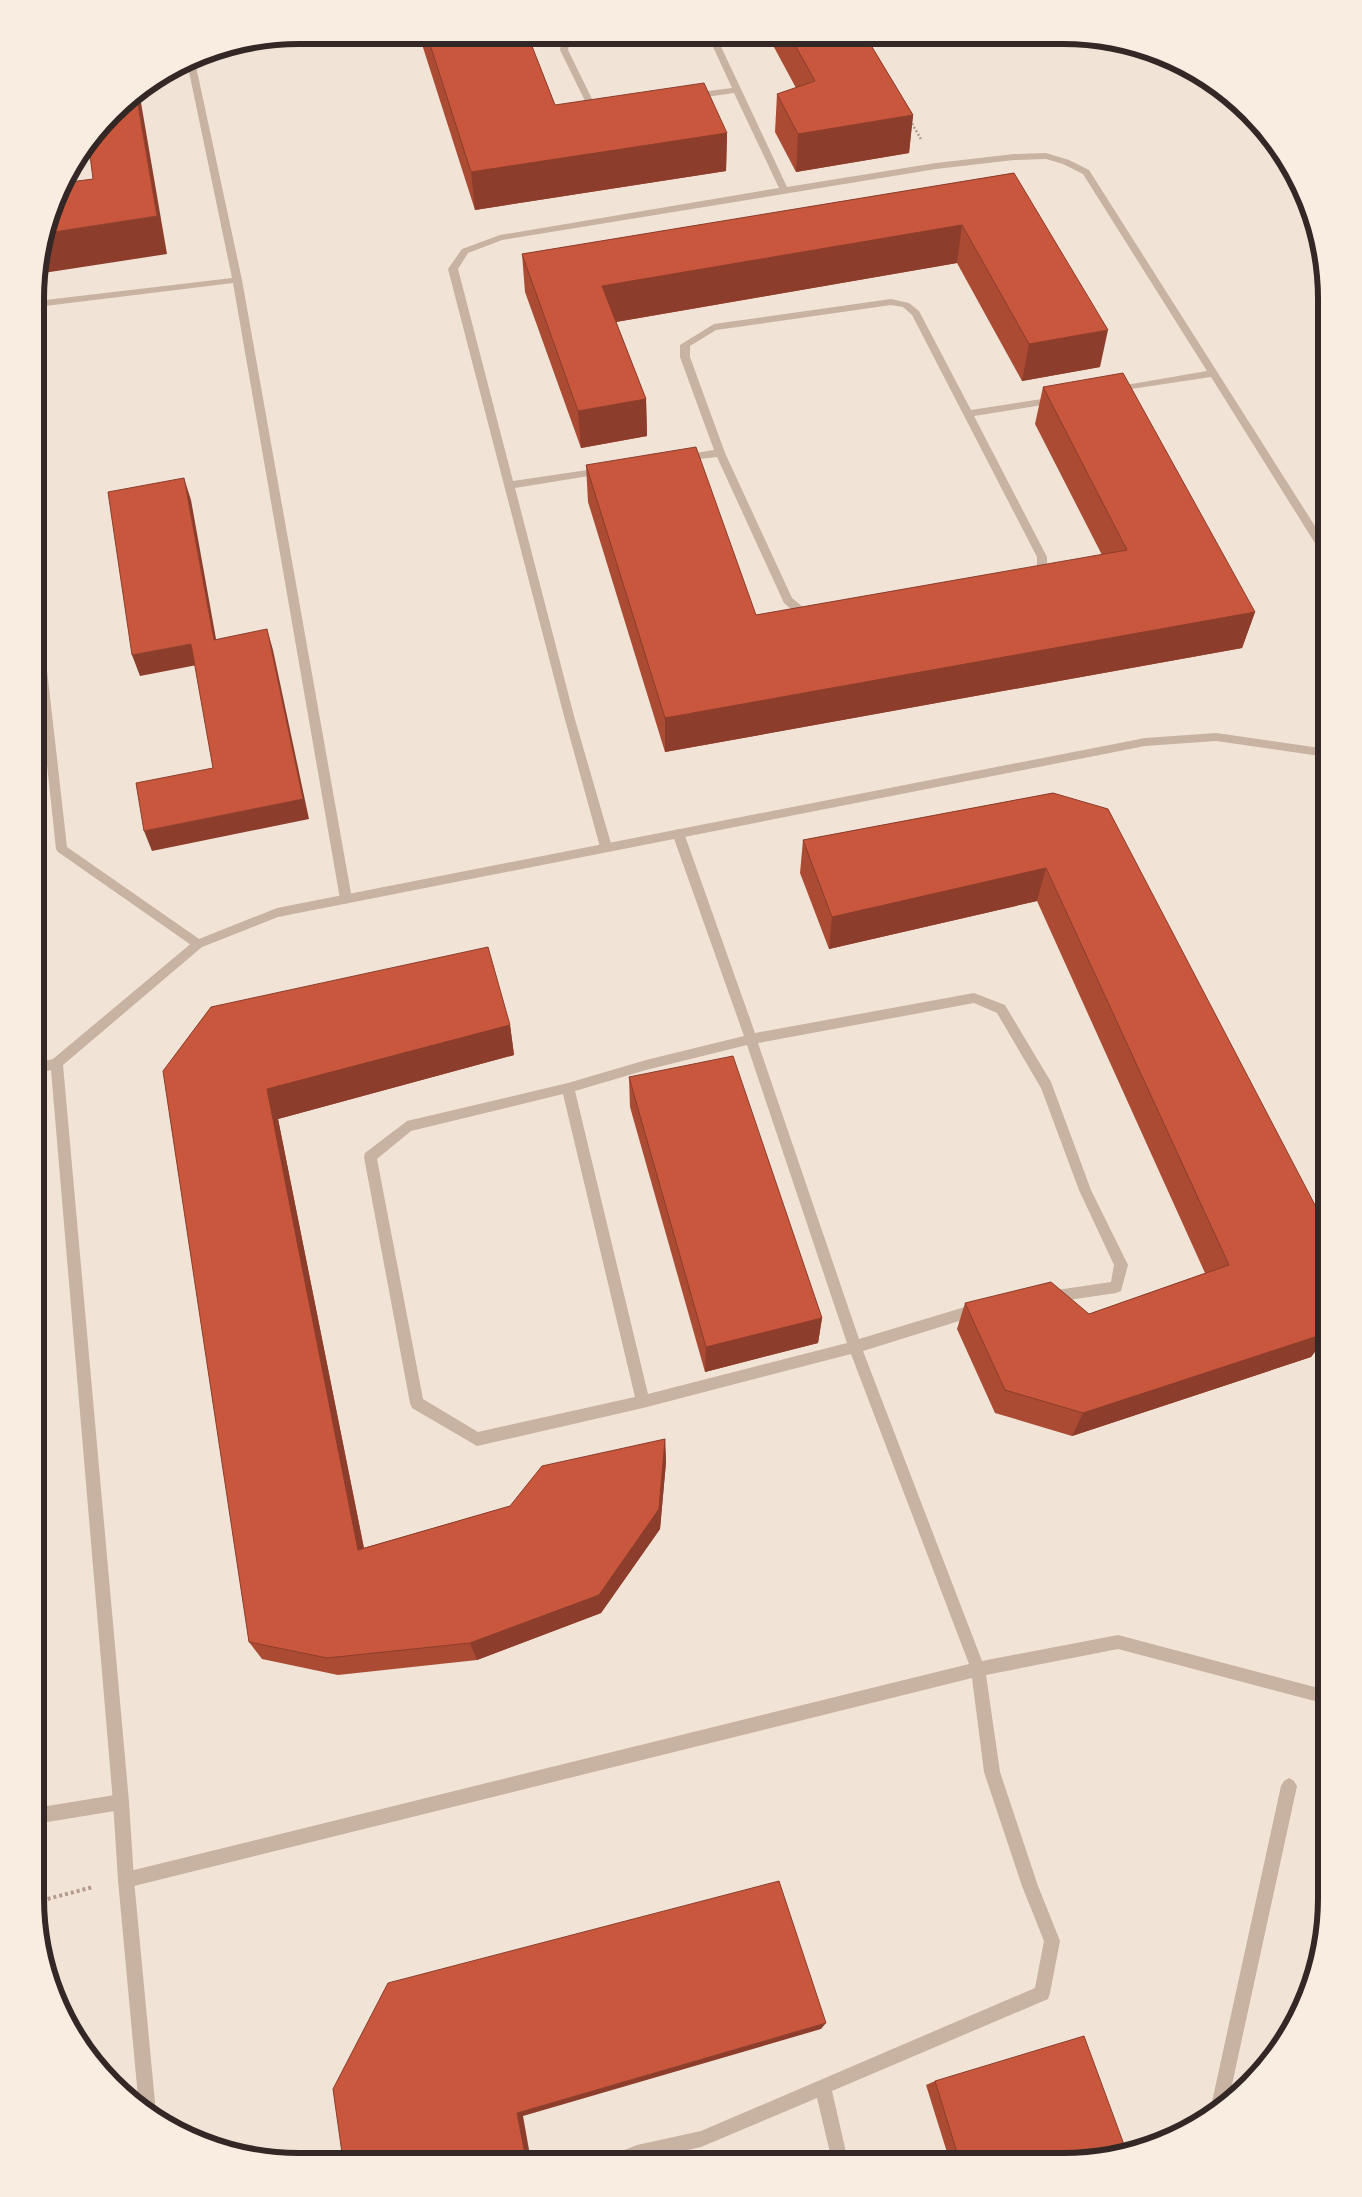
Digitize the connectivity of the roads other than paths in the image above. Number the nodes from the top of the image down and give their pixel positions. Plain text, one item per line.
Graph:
1 (565, 44) edge
2 (716, 44) edge
3 (192, 67) edge
4 (738, 90) junction
5 (682, 98) edge
6 (609, 105) edge
7 (784, 190) junction
8 (237, 280) junction
9 (44, 303) edge
10 (1214, 373) junction
11 (1106, 391) edge
12 (1066, 398) edge
13 (968, 414) junction
14 (720, 453) junction
15 (672, 460) edge
16 (615, 469) edge
17 (510, 485) junction
18 (1318, 539) edge
19 (44, 688) edge
20 (1318, 752) edge
21 (678, 833) junction
22 (606, 847) junction
23 (346, 899) junction
24 (198, 944) junction
25 (751, 1039) junction
26 (57, 1064) junction
27 (44, 1066) edge
28 (568, 1088) junction
29 (855, 1347) junction
30 (642, 1402) junction
31 (978, 1669) junction
32 (1318, 1696) edge
33 (1290, 1786) dead end
34 (122, 1802) junction
35 (44, 1815) edge
36 (126, 1880) junction
37 (822, 2086) junction
38 (1221, 2100) edge
39 (147, 2104) edge
40 (637, 2153) edge
41 (838, 2153) edge

1 - 6 street
2 - 4 street
3 - 8 street
4 - 5 street
4 - 7 street
7 - 10 street
7 - 17 street
8 - 9 street
8 - 23 street
10 - 11 street
10 - 18 street
12 - 13 street
13 - 14 street
13 - 14 street
14 - 15 street
16 - 17 street
17 - 22 street
19 - 24 street
20 - 21 street
21 - 22 street
21 - 25 street
22 - 23 street
23 - 24 street
24 - 26 street
25 - 28 street
25 - 29 street
25 - 29 street
26 - 27 street
26 - 34 street
28 - 30 street
28 - 30 street
29 - 30 street
29 - 31 street
31 - 32 street
31 - 36 street
31 - 37 street
33 - 38 street
34 - 35 street
34 - 36 street
36 - 39 street
37 - 40 street
37 - 41 street

